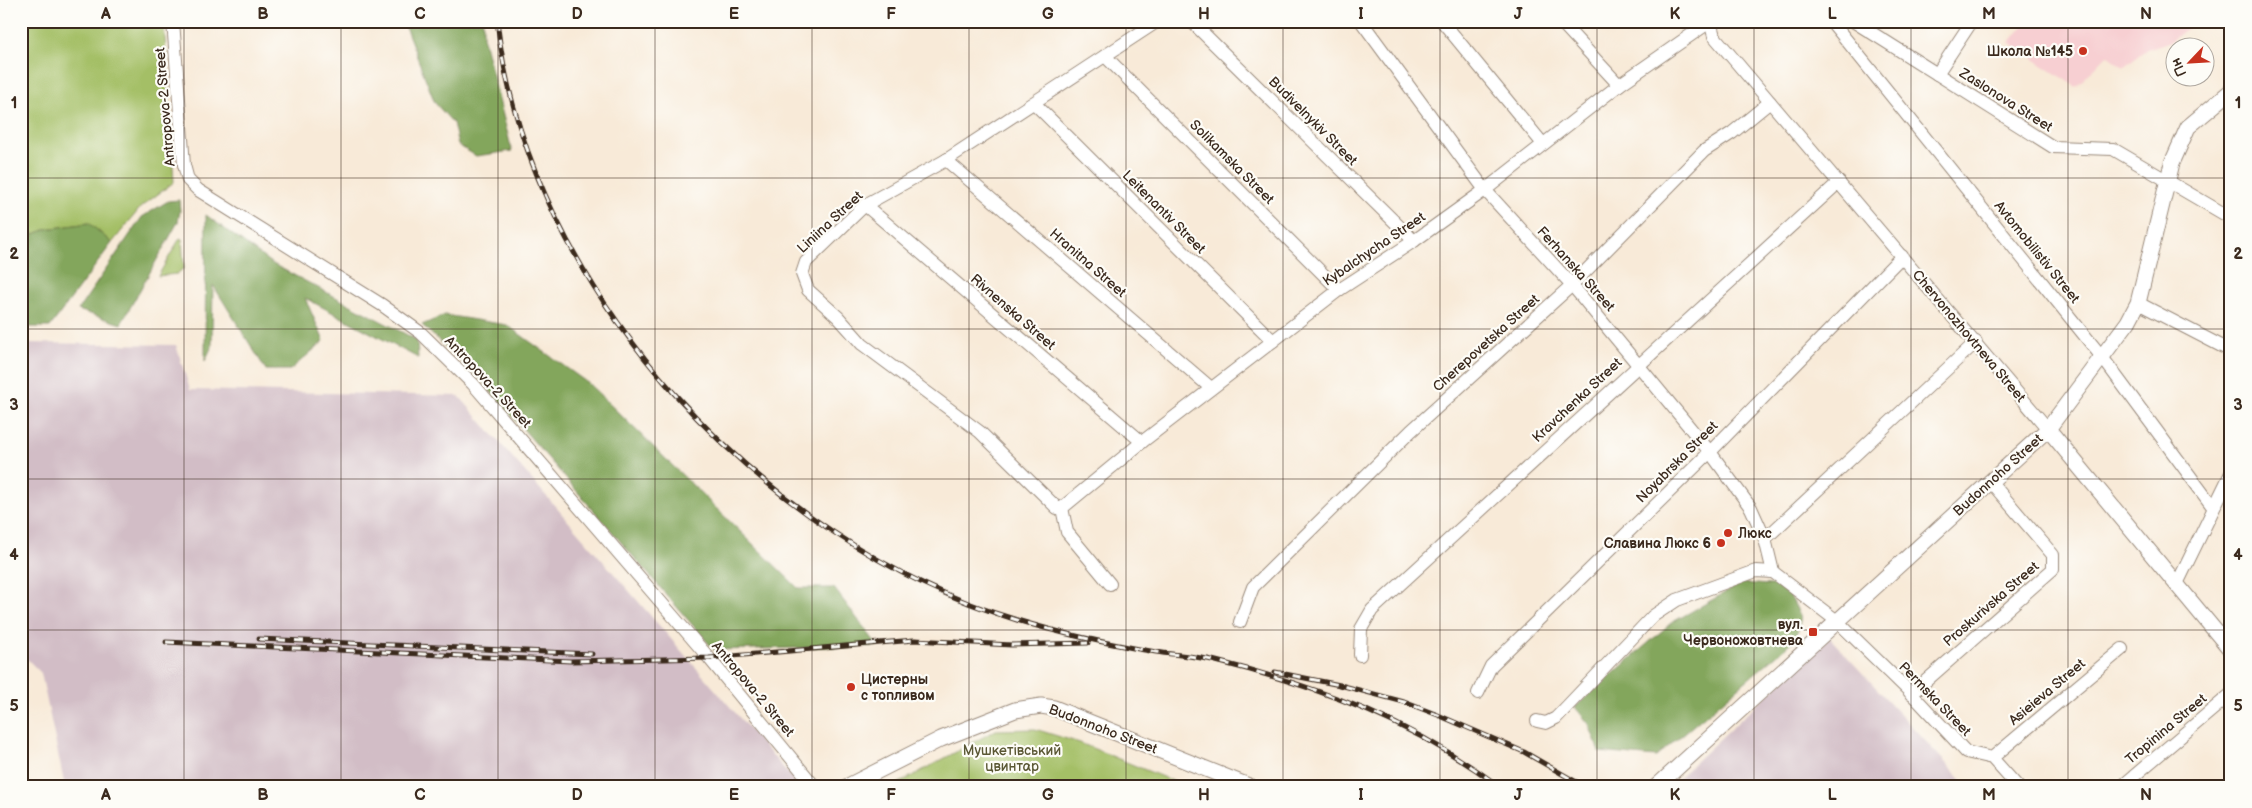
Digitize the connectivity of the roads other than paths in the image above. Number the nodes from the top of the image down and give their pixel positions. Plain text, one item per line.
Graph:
1 (173, 21) edge
2 (1158, 21) edge
3 (1191, 21) edge
4 (1361, 21) edge
5 (1442, 21) edge
6 (1560, 21) edge
7 (1831, 21) edge
8 (1853, 21) edge
9 (1972, 21) edge
10 (1710, 22) edge
11 (1105, 56) junction
12 (1938, 74) junction
13 (1619, 85) junction
14 (2231, 91) edge
15 (1770, 102) junction
16 (1034, 103) junction
17 (1543, 144) junction
18 (946, 160) junction
19 (1839, 182) junction
20 (2167, 182) junction
21 (1485, 190) junction
22 (865, 205) junction
23 (2231, 218) edge
24 (1414, 241) junction
25 (1902, 256) junction
26 (1572, 285) junction
27 (1339, 290) junction
28 (2138, 303) junction
29 (1273, 341) junction
30 (1976, 342) junction
31 (2231, 351) edge
32 (2102, 357) junction
33 (1639, 363) junction
34 (1211, 388) junction
35 (2048, 429) junction
36 (1142, 442) junction
37 (1710, 452) junction
38 (2231, 473) edge
39 (1990, 481) junction
40 (2213, 507) junction
41 (1062, 508) junction
42 (1765, 539) junction
43 (1773, 572) junction
44 (1110, 584) dead end
45 (2177, 584) junction
46 (1837, 620) junction
47 (1240, 622) dead end
48 (2230, 645) edge
49 (2122, 649) dead end
50 (1360, 655) dead end
51 (1478, 693) dead end
52 (1911, 694) junction
53 (2231, 694) edge
54 (1537, 721) dead end
55 (1992, 758) junction
56 (815, 787) edge
57 (846, 787) edge
58 (1251, 787) edge
59 (1656, 787) edge
60 (2018, 787) edge
61 (2121, 787) edge

1 - 56 street, Antropova-2 Street
2 - 11 street, Liniina Street
3 - 24 street, Budivelnykiv Street
4 - 21 street, Ferhanska Street
5 - 17 street
6 - 13 street
7 - 32 street, Avtomobilistiv Street
8 - 12 street, Zaslonova Street
9 - 12 street
10 - 13 street, Kybalchycha Street
10 - 15 street, Chervonozhovtneva Street
11 - 16 street, Liniina Street
11 - 27 street, Solikamska Street
12 - 20 street, Zaslonova Street
13 - 17 street, Kybalchycha Street
14 - 20 main road, Budonnoho Street
15 - 19 street, Chervonozhovtneva Street
15 - 26 street, Cherepovetska Street
16 - 18 street, Liniina Street
16 - 29 street, Leitenantiv Street
17 - 21 street, Kybalchycha Street
18 - 22 street, Liniina Street
18 - 34 street, Hranitna Street
19 - 25 street, Chervonozhovtneva Street
19 - 33 street, Kravchenka Street
20 - 23 street, Zaslonova Street
20 - 28 main road, Budonnoho Street
21 - 24 street, Kybalchycha Street
21 - 26 street, Ferhanska Street
22 - 36 street, Rivnenska Street
22 - 41 street, Liniina Street
24 - 27 street, Kybalchycha Street
25 - 30 street, Chervonozhovtneva Street
25 - 37 street, Noyabrska Street
26 - 33 street, Ferhanska Street
26 - 47 street, Cherepovetska Street
27 - 29 street, Kybalchycha Street
28 - 31 street
28 - 32 main road, Budonnoho Street
29 - 34 street, Kybalchycha Street
30 - 35 street, Chervonozhovtneva Street
30 - 42 street
32 - 35 main road, Budonnoho Street
32 - 40 street, Avtomobilistiv Street
33 - 37 street, Ferhanska Street
33 - 50 street, Kravchenka Street
34 - 36 street, Kybalchycha Street
35 - 39 main road, Budonnoho Street
35 - 45 main road, Chervonozhovtneva Street
36 - 41 street, Kybalchycha Street
37 - 42 street, Ferhanska Street
37 - 51 street, Noyabrska Street
38 - 40 street
39 - 46 main road, Budonnoho Street
39 - 52 street, Proskurivska Street
40 - 45 street
41 - 44 street
42 - 43 street, Ferhanska Street
43 - 46 street
43 - 54 street
45 - 48 main road, Chervonozhovtneva Street
46 - 52 street, Permska Street
46 - 59 main road, Budonnoho Street
49 - 55 street, Asieieva Street
52 - 55 street, Permska Street
53 - 61 street, Tropinina Street
55 - 60 street
57 - 58 main road, Budonnoho Street

